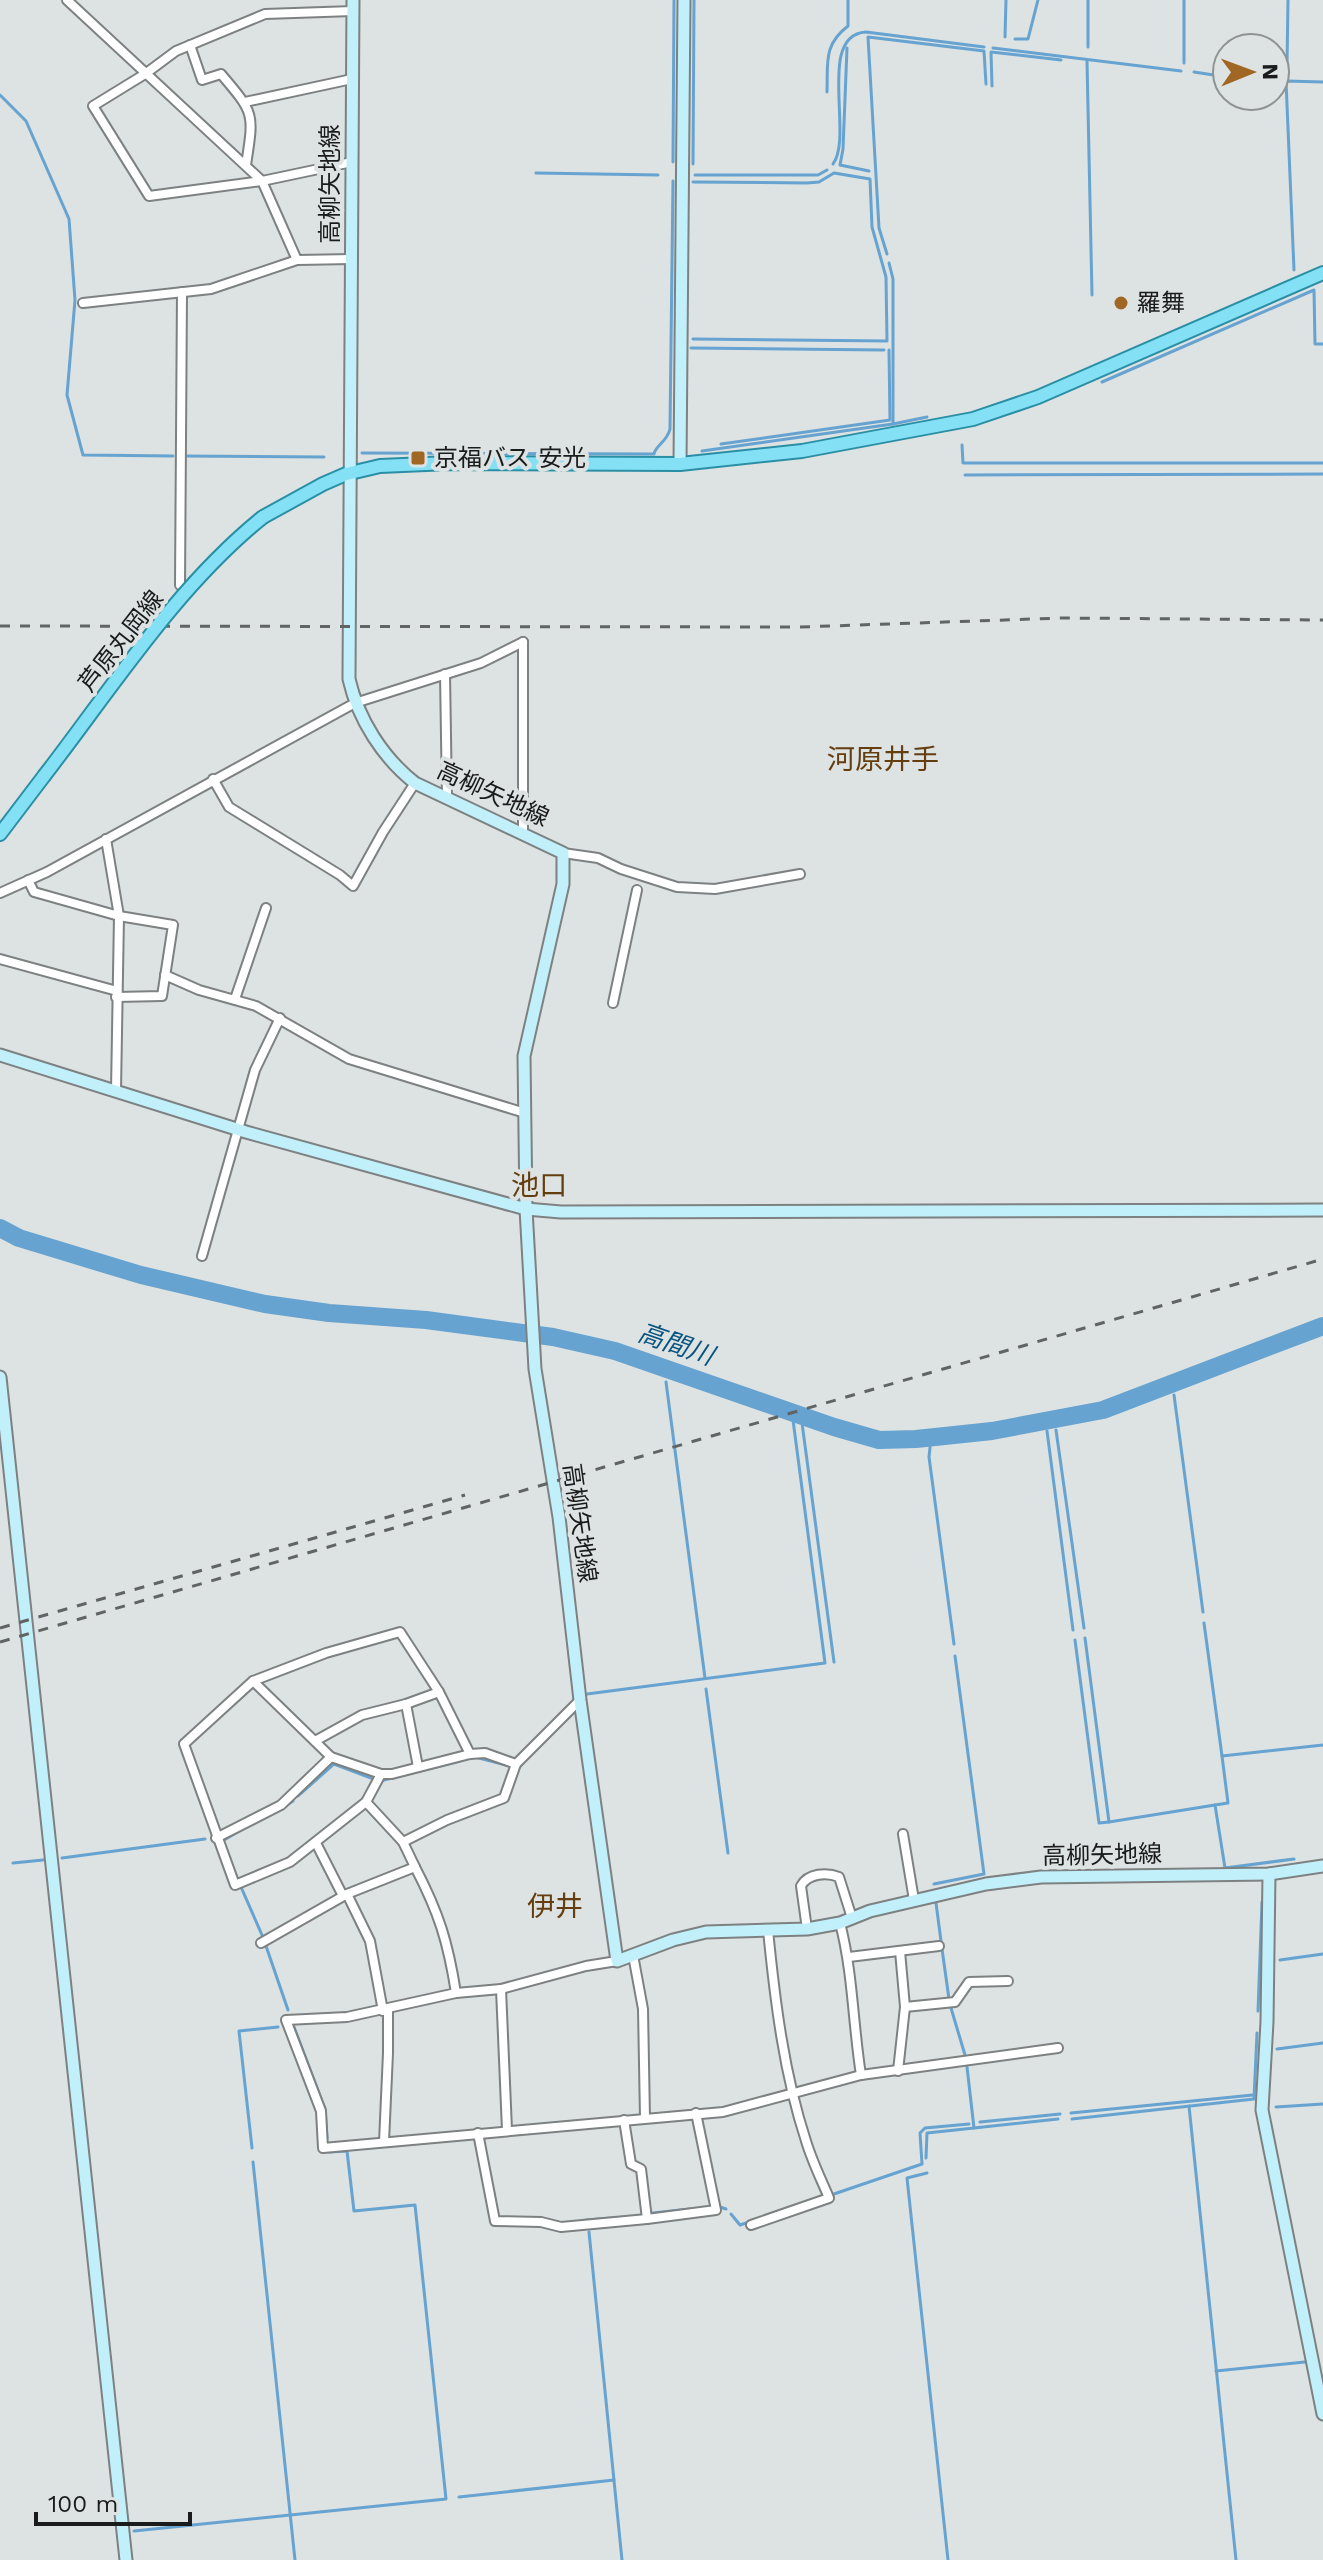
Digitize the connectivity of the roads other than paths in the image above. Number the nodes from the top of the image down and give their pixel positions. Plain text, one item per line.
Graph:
1 (67, 0) edge
2 (684, 0) edge
3 (353, 5) edge
4 (190, 45) junction
5 (145, 74) junction
6 (352, 79) junction
7 (245, 102) junction
8 (352, 162) junction
9 (246, 165) junction
10 (262, 181) junction
11 (352, 259) junction
12 (297, 260) junction
13 (1323, 273) edge
14 (182, 292) junction
15 (83, 303) dead end
16 (680, 464) junction
17 (350, 473) junction
18 (180, 585) dead end
19 (445, 674) junction
20 (355, 703) junction
21 (213, 779) junction
22 (415, 783) junction
23 (447, 798) junction
24 (523, 832) junction
25 (0, 834) edge
26 (106, 839) junction
27 (563, 853) junction
28 (800, 874) dead end
29 (28, 880) junction
30 (637, 890) dead end
31 (0, 893) edge
32 (266, 908) dead end
33 (119, 916) junction
34 (0, 959) edge
35 (165, 975) junction
36 (117, 994) junction
37 (235, 999) junction
38 (613, 1003) dead end
39 (280, 1018) junction
40 (0, 1055) edge
41 (116, 1091) junction
42 (525, 1113) junction
43 (238, 1130) junction
44 (526, 1209) junction
45 (1323, 1210) edge
46 (202, 1256) dead end
47 (0, 1377) edge
48 (253, 1681) junction
49 (439, 1692) junction
50 (580, 1700) junction
51 (406, 1704) junction
52 (315, 1741) junction
53 (470, 1754) junction
54 (331, 1757) junction
55 (516, 1764) junction
56 (418, 1767) junction
57 (381, 1774) junction
58 (366, 1802) junction
59 (903, 1834) dead end
60 (216, 1838) junction
61 (403, 1842) junction
62 (316, 1843) junction
63 (1323, 1866) edge
64 (415, 1867) junction
65 (1269, 1874) junction
66 (345, 1895) junction
67 (914, 1900) junction
68 (852, 1918) junction
69 (840, 1923) junction
70 (807, 1929) junction
71 (768, 1930) junction
72 (261, 1943) dead end
73 (939, 1946) dead end
74 (900, 1951) junction
75 (633, 1955) junction
76 (849, 1957) junction
77 (617, 1961) junction
78 (1008, 1981) dead end
79 (501, 1989) junction
80 (456, 1993) junction
81 (905, 2007) junction
82 (385, 2010) junction
83 (1058, 2048) dead end
84 (898, 2071) junction
85 (861, 2075) junction
86 (794, 2093) junction
87 (696, 2113) junction
88 (645, 2118) junction
89 (624, 2120) junction
90 (507, 2130) junction
91 (478, 2133) junction
92 (384, 2142) junction
93 (647, 2219) junction
94 (751, 2225) dead end
95 (1323, 2414) edge
96 (126, 2560) edge

1 - 5 street
2 - 16 main road
3 - 4 street
3 - 6 main road, 高柳矢地線
4 - 5 street
4 - 7 street
5 - 9 street
5 - 10 street
6 - 7 street
6 - 8 main road, 高柳矢地線
7 - 9 street
8 - 10 street
8 - 11 main road, 高柳矢地線
9 - 10 street
10 - 12 street
11 - 12 street
11 - 17 main road, 高柳矢地線
12 - 14 street
13 - 16 main road, 芦原丸岡線
14 - 15 street
14 - 18 street
16 - 17 main road, 芦原丸岡線
17 - 20 main road, 高柳矢地線
17 - 25 main road, 芦原丸岡線, bridge
19 - 20 street
19 - 23 street
19 - 24 street
20 - 21 street
20 - 22 main road, 高柳矢地線
21 - 22 street
21 - 26 street
22 - 23 main road, 高柳矢地線
23 - 24 main road, 高柳矢地線
24 - 27 main road, 高柳矢地線
26 - 29 street
26 - 33 street
27 - 28 street
27 - 42 main road, 高柳矢地線
29 - 31 street
29 - 33 street
30 - 38 street
32 - 37 street
33 - 35 street
33 - 36 street
34 - 36 street
35 - 36 street
35 - 37 street
36 - 41 street
37 - 39 street
39 - 42 street
39 - 43 street
40 - 41 main road
41 - 43 main road
42 - 44 main road, 高柳矢地線
43 - 44 main road
43 - 46 street
44 - 45 main road
44 - 50 main road, 高柳矢地線
47 - 96 main road
48 - 49 street
48 - 52 street
48 - 60 street
49 - 51 street
49 - 53 street
50 - 55 street
50 - 77 main road, 高柳矢地線
51 - 52 street
51 - 56 street
52 - 54 street
53 - 55 street
53 - 56 street
54 - 57 street
54 - 60 street
55 - 61 street
56 - 57 street
57 - 58 street
58 - 61 street
58 - 62 street
59 - 67 street
60 - 62 street
61 - 64 street
62 - 66 street
63 - 65 main road, 高柳矢地線
64 - 66 street
64 - 80 street
65 - 67 main road, 高柳矢地線
65 - 95 main road
66 - 72 street
66 - 82 street
67 - 68 main road, 高柳矢地線
68 - 69 main road, 高柳矢地線
68 - 70 street
69 - 70 main road, 高柳矢地線
69 - 76 street
70 - 71 main road, 高柳矢地線
71 - 75 main road, 高柳矢地線
71 - 86 street
73 - 74 street
74 - 76 street
74 - 81 street
75 - 77 main road, 高柳矢地線
75 - 88 street
76 - 85 street
77 - 79 street
78 - 81 street
79 - 80 street
79 - 90 street
80 - 82 street
81 - 84 street
82 - 92 street
82 - 92 street
83 - 84 street
84 - 85 street
85 - 86 street
86 - 87 street
86 - 94 street
87 - 88 street
87 - 93 street
88 - 89 street
89 - 90 street
89 - 93 street
90 - 91 street
91 - 92 street
91 - 93 street

